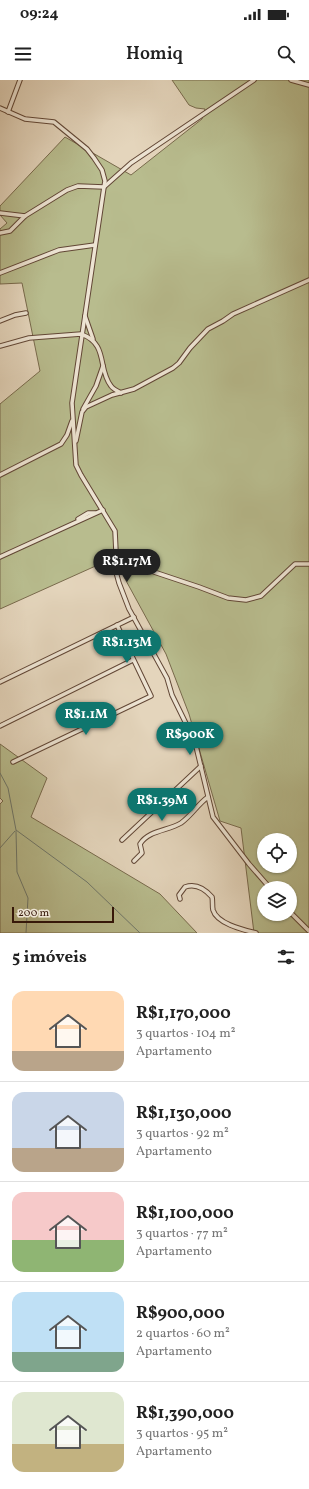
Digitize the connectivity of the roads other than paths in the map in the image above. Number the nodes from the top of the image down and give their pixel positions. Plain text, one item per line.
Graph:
1 (20, 80) edge
2 (254, 80) edge
3 (292, 80) edge
4 (302, 81) edge
5 (309, 85) edge
6 (0, 109) edge
7 (8, 112) junction
8 (104, 187) junction
9 (0, 213) edge
10 (25, 216) junction
11 (0, 233) edge
12 (95, 245) junction
13 (0, 273) edge
14 (309, 280) edge
15 (26, 313) dead end
16 (85, 314) junction
17 (0, 321) edge
18 (82, 334) junction
19 (93, 340) junction
20 (0, 346) edge
21 (104, 366) junction
22 (121, 393) junction
23 (82, 412) junction
24 (73, 420) junction
25 (76, 443) junction
26 (0, 475) edge
27 (103, 510) junction
28 (116, 552) junction
29 (0, 556) edge
30 (309, 564) edge
31 (134, 617) junction
32 (117, 625) junction
33 (134, 660) junction
34 (0, 682) edge
35 (0, 726) edge
36 (13, 762) dead end
37 (201, 766) junction
38 (208, 797) junction
39 (122, 840) dead end
40 (134, 861) dead end
41 (264, 881) edge
42 (180, 900) dead end
43 (297, 919) edge
44 (309, 931) edge
45 (256, 933) edge

1 - 7 street
2 - 8 street
3 - 4 street
4 - 5 street
6 - 7 street
7 - 8 street
8 - 10 street
8 - 12 street
9 - 10 street
10 - 11 street
12 - 13 street
12 - 16 street
14 - 22 street
15 - 17 street
16 - 18 street
16 - 19 street
18 - 19 street
18 - 20 street
18 - 24 street
19 - 21 street
21 - 22 street
21 - 23 street
22 - 23 street
23 - 25 street
24 - 25 street
24 - 26 street
25 - 27 street
27 - 28 street
27 - 29 street
28 - 30 street
28 - 31 street
31 - 32 street
31 - 37 street
32 - 33 street
32 - 34 street
33 - 35 street
33 - 36 street
37 - 38 street
37 - 39 street
38 - 40 street
38 - 41 street
42 - 45 street
43 - 44 street

